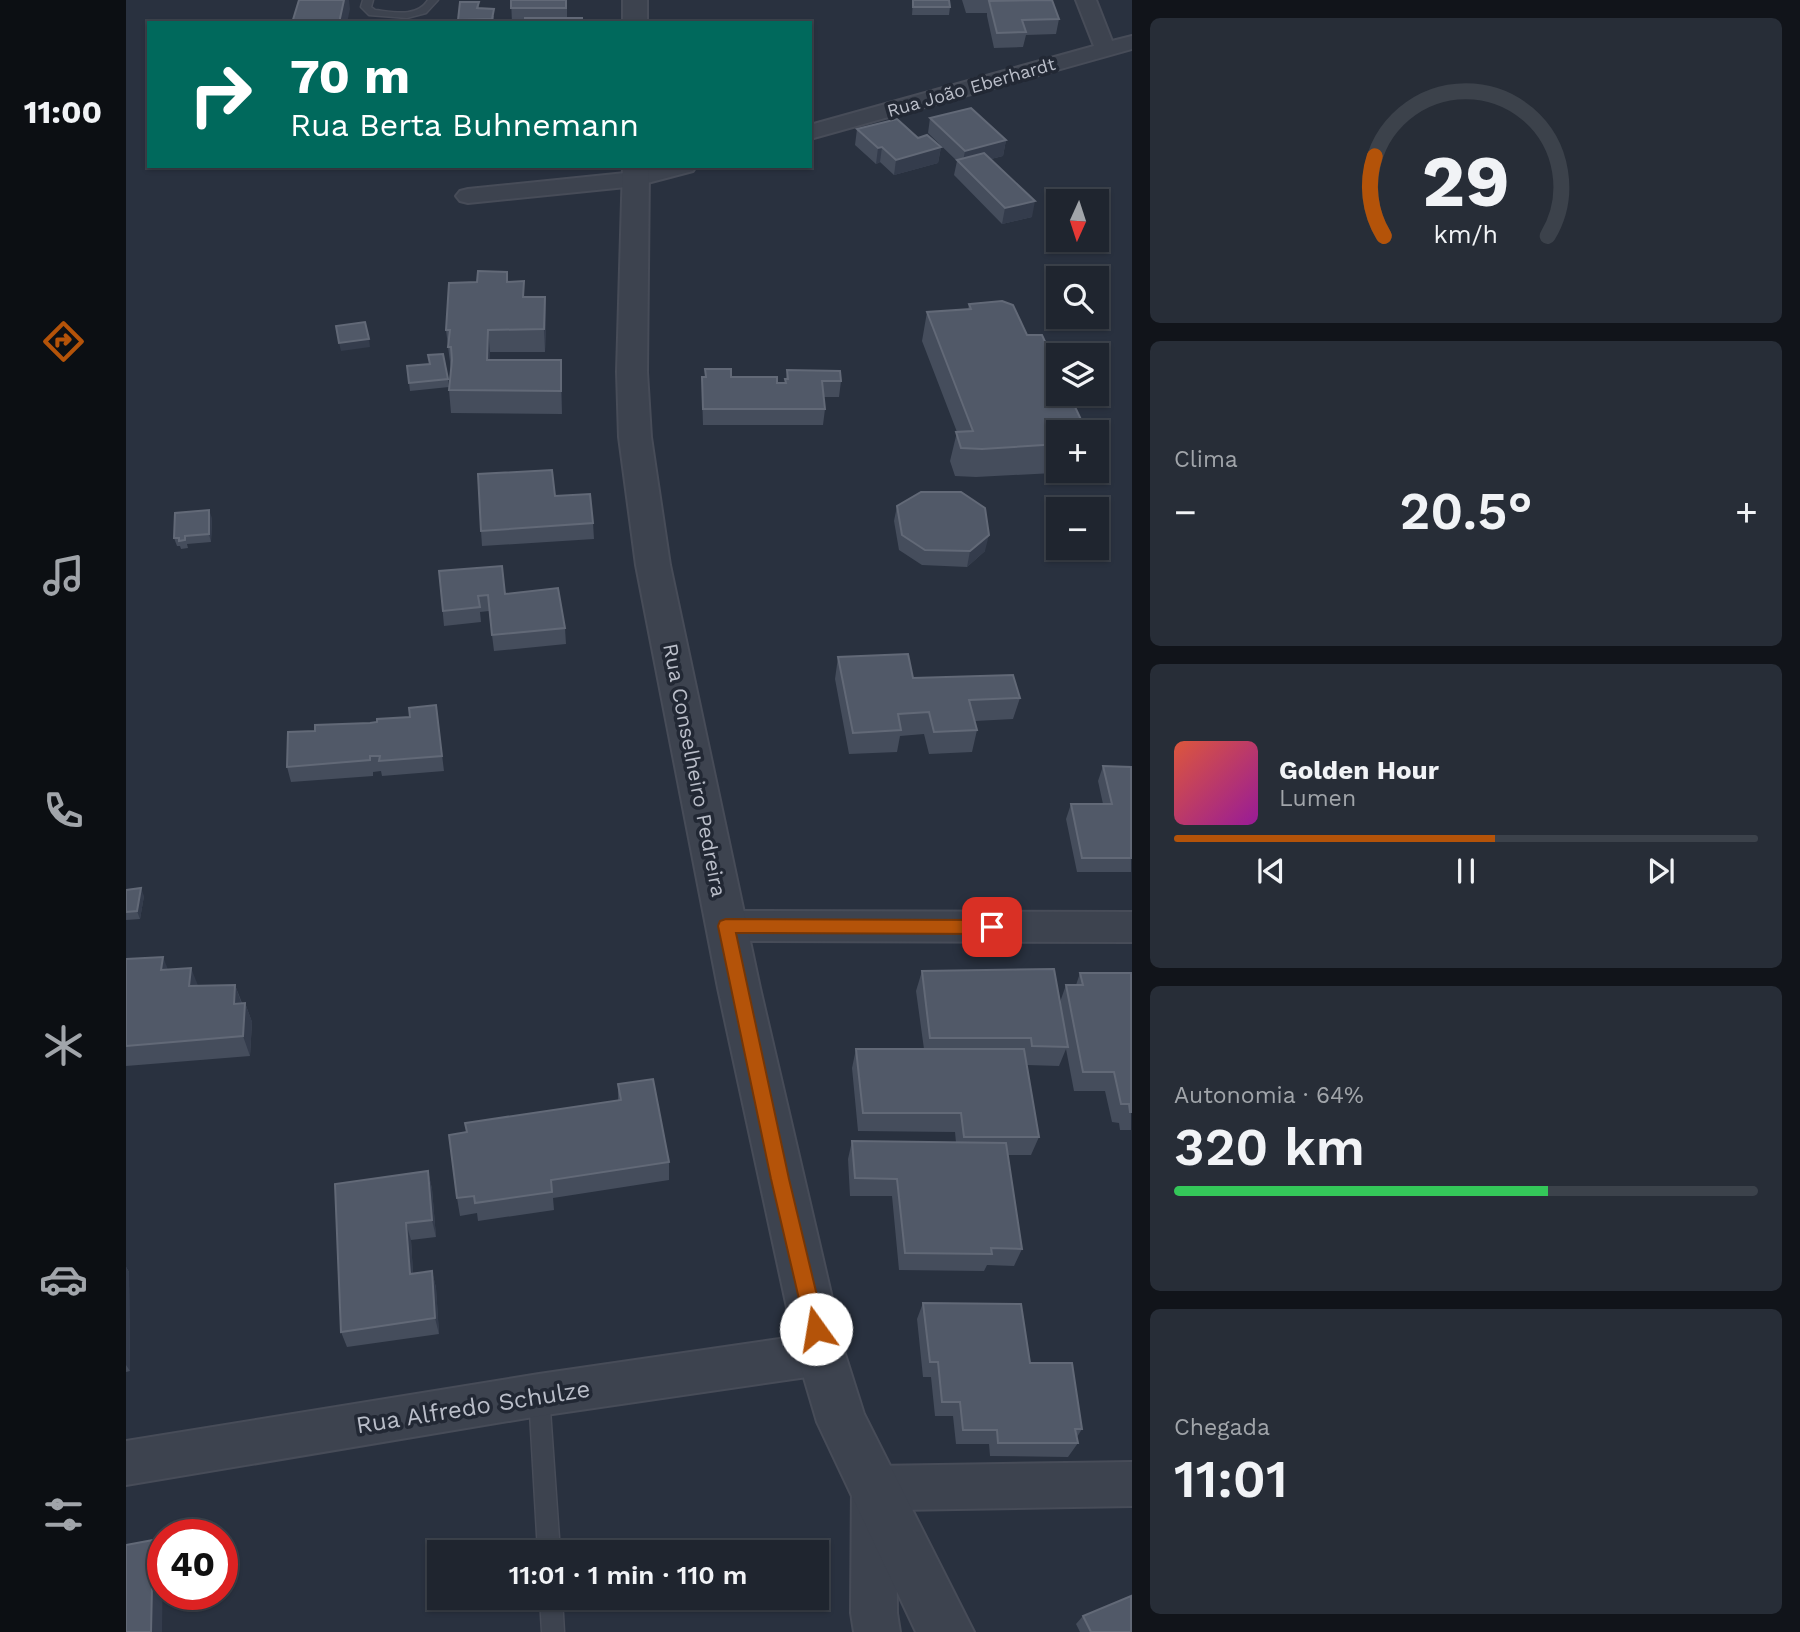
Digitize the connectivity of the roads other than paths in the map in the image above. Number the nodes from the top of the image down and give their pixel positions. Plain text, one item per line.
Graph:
1 (368, 0) edge
2 (433, 0) edge
3 (635, 0) edge
4 (1086, 0) edge
5 (635, 21) edge
6 (1132, 42) edge
7 (1105, 49) junction
8 (812, 131) edge
9 (671, 168) edge
10 (636, 173) edge
11 (468, 195) dead end
12 (726, 926) junction
13 (1132, 928) edge
14 (821, 1354) junction
15 (539, 1395) junction
16 (126, 1463) edge
17 (1132, 1485) edge
18 (874, 1488) junction
19 (548, 1540) edge
20 (552, 1610) edge
21 (553, 1632) edge
22 (877, 1632) edge
23 (947, 1632) edge

1 - 2 lane
3 - 5 street
4 - 7 street
6 - 7 street, Rua João Eberhardt
7 - 8 street, Rua João Eberhardt
9 - 10 street
10 - 11 street
10 - 12 street, Rua Conselheiro Pedreira
12 - 13 street
12 - 14 street, Rua Conselheiro Pedreira
14 - 15 street, Rua Alfredo Schulze
14 - 18 street, Rua Conselheiro Pedreira
15 - 16 street, Rua Alfredo Schulze
15 - 19 lane
17 - 18 street
18 - 22 street
18 - 23 street, Rua Conselheiro Pedreira
20 - 21 lane

